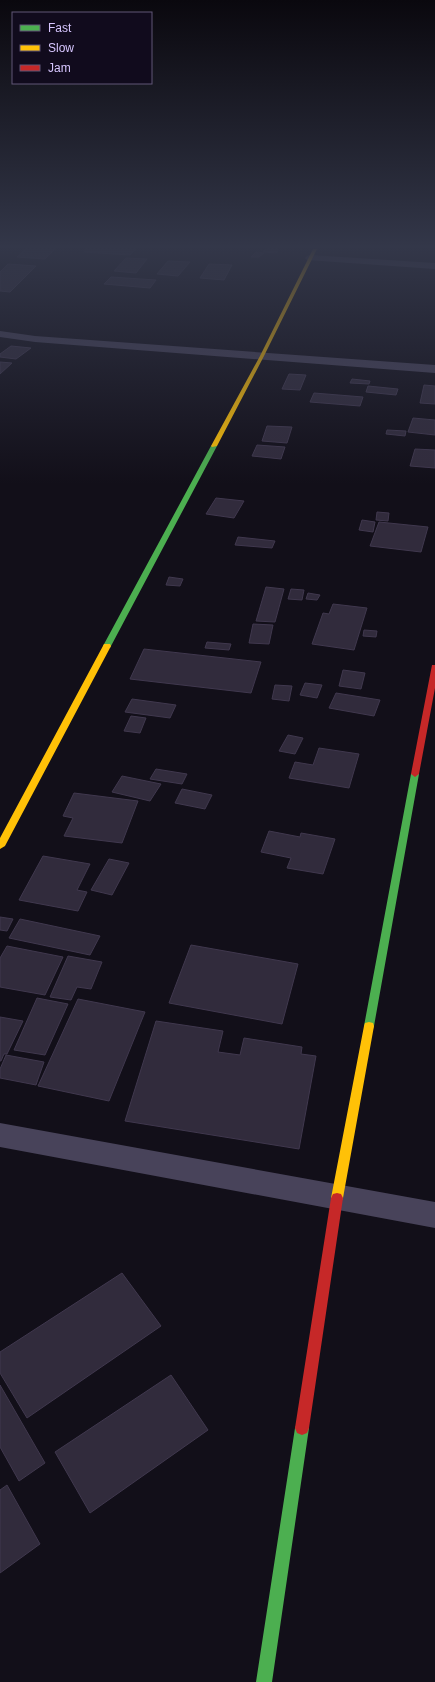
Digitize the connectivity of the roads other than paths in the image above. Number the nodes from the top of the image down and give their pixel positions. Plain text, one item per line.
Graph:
1 (276, 327) edge
2 (0, 334) edge
3 (262, 356) junction
4 (435, 369) edge
5 (435, 667) edge
6 (0, 846) edge
7 (0, 1135) edge
8 (337, 1197) junction
9 (435, 1215) edge
10 (264, 1682) edge

1 - 3 street
2 - 3 street
3 - 4 street
3 - 6 street
5 - 8 street
7 - 8 street
8 - 9 street
8 - 10 street

